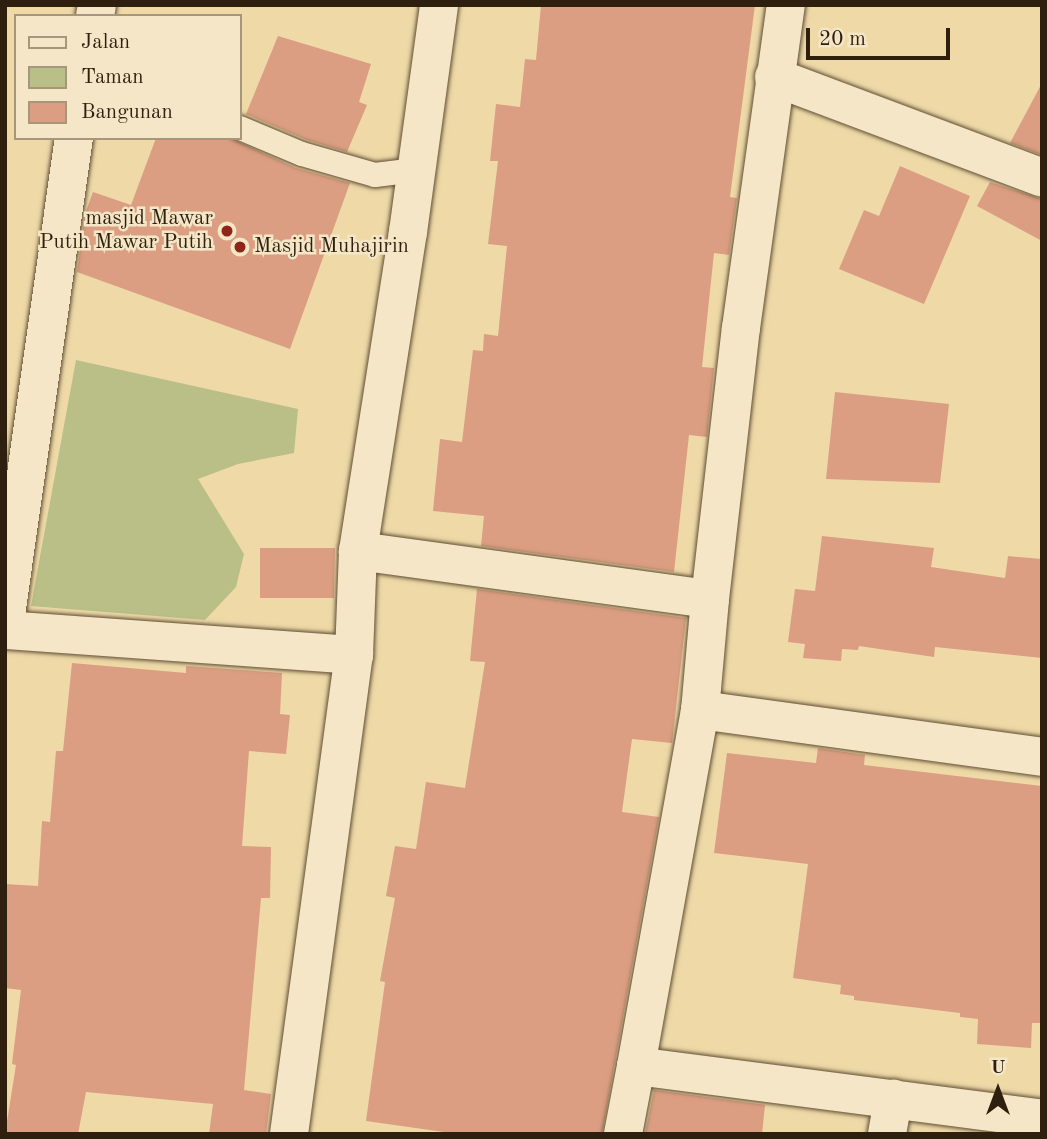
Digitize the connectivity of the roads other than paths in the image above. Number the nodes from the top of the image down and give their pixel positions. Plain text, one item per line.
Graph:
1 (786, 5) edge
2 (435, 6) edge
3 (774, 77) junction
4 (242, 129) edge
5 (74, 140) edge
6 (416, 170) junction
7 (1042, 178) edge
8 (358, 551) junction
9 (710, 599) junction
10 (5, 622) edge
11 (5, 630) edge
12 (354, 655) junction
13 (700, 710) junction
14 (1042, 757) edge
15 (636, 1066) junction
16 (890, 1116) edge
17 (1042, 1119) edge
18 (289, 1134) edge
19 (623, 1134) edge

1 - 3 street
2 - 6 street
3 - 7 street
3 - 9 street
4 - 6 lane
5 - 10 street
6 - 8 street
8 - 9 street
8 - 12 street
9 - 13 street
11 - 12 street
12 - 18 street
13 - 14 street
13 - 15 street
15 - 16 street
15 - 19 street
16 - 17 street

